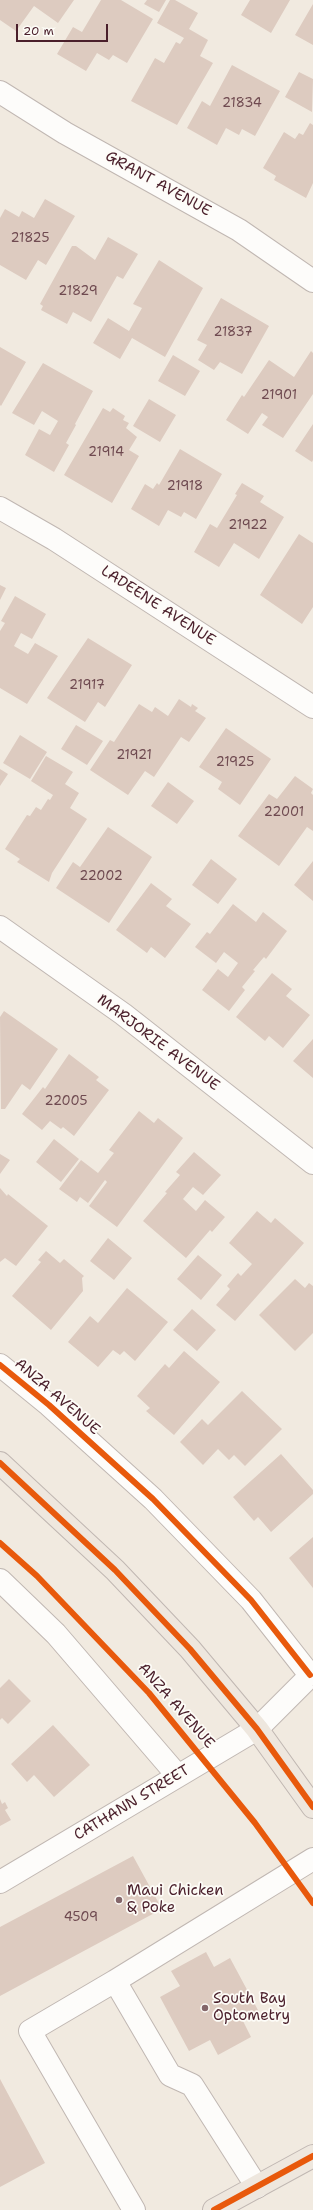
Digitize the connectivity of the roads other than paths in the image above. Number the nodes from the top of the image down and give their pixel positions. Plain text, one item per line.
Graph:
1 (0, 92) edge
2 (313, 281) edge
3 (0, 508) edge
4 (313, 707) edge
5 (0, 927) edge
6 (313, 1163) edge
7 (0, 1365) edge
8 (0, 1463) edge
9 (0, 1580) edge
10 (312, 1674) edge
11 (257, 1729) junction
12 (178, 1776) junction
13 (313, 1807) edge
14 (313, 1859) edge
15 (0, 1882) edge
16 (114, 1981) junction
17 (313, 2156) edge
18 (257, 2187) junction
19 (134, 2210) edge
20 (214, 2210) edge

1 - 2 street, GRANT AVENUE
3 - 4 street, LADEENE AVENUE
5 - 6 street, MARJORIE AVENUE
7 - 10 street, ANZA AVENUE
8 - 11 main road
9 - 12 street
10 - 11 street, CATHANN STREET
11 - 12 street, CATHANN STREET
11 - 13 main road
12 - 15 street, CATHANN STREET
14 - 16 street
16 - 18 street
16 - 19 street
17 - 18 main road
18 - 20 main road

